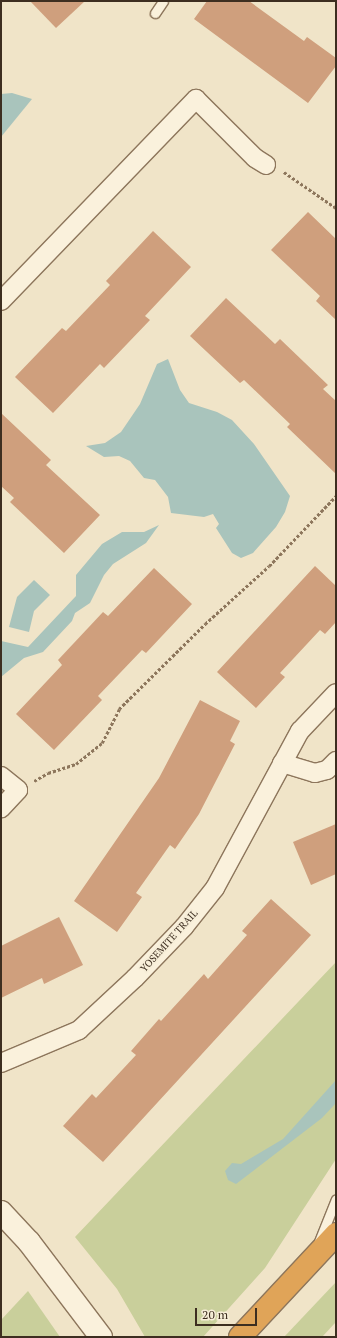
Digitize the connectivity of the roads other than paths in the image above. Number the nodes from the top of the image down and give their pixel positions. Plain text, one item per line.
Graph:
1 (162, 1) edge
2 (155, 13) dead end
3 (266, 165) road end
4 (1, 301) edge
5 (336, 693) edge
6 (336, 761) edge
7 (282, 763) junction
8 (1, 776) edge
9 (1, 808) edge
10 (1, 1063) edge
11 (336, 1199) edge
12 (1, 1212) edge
13 (336, 1234) edge
14 (311, 1262) junction
15 (101, 1337) edge
16 (240, 1337) edge

1 - 2 lane
3 - 4 street
5 - 7 street, YOSEMITE TRAIL
6 - 7 street
7 - 10 street, YOSEMITE TRAIL
8 - 9 street
11 - 14 lane
12 - 15 street
13 - 14 highway
14 - 16 highway

